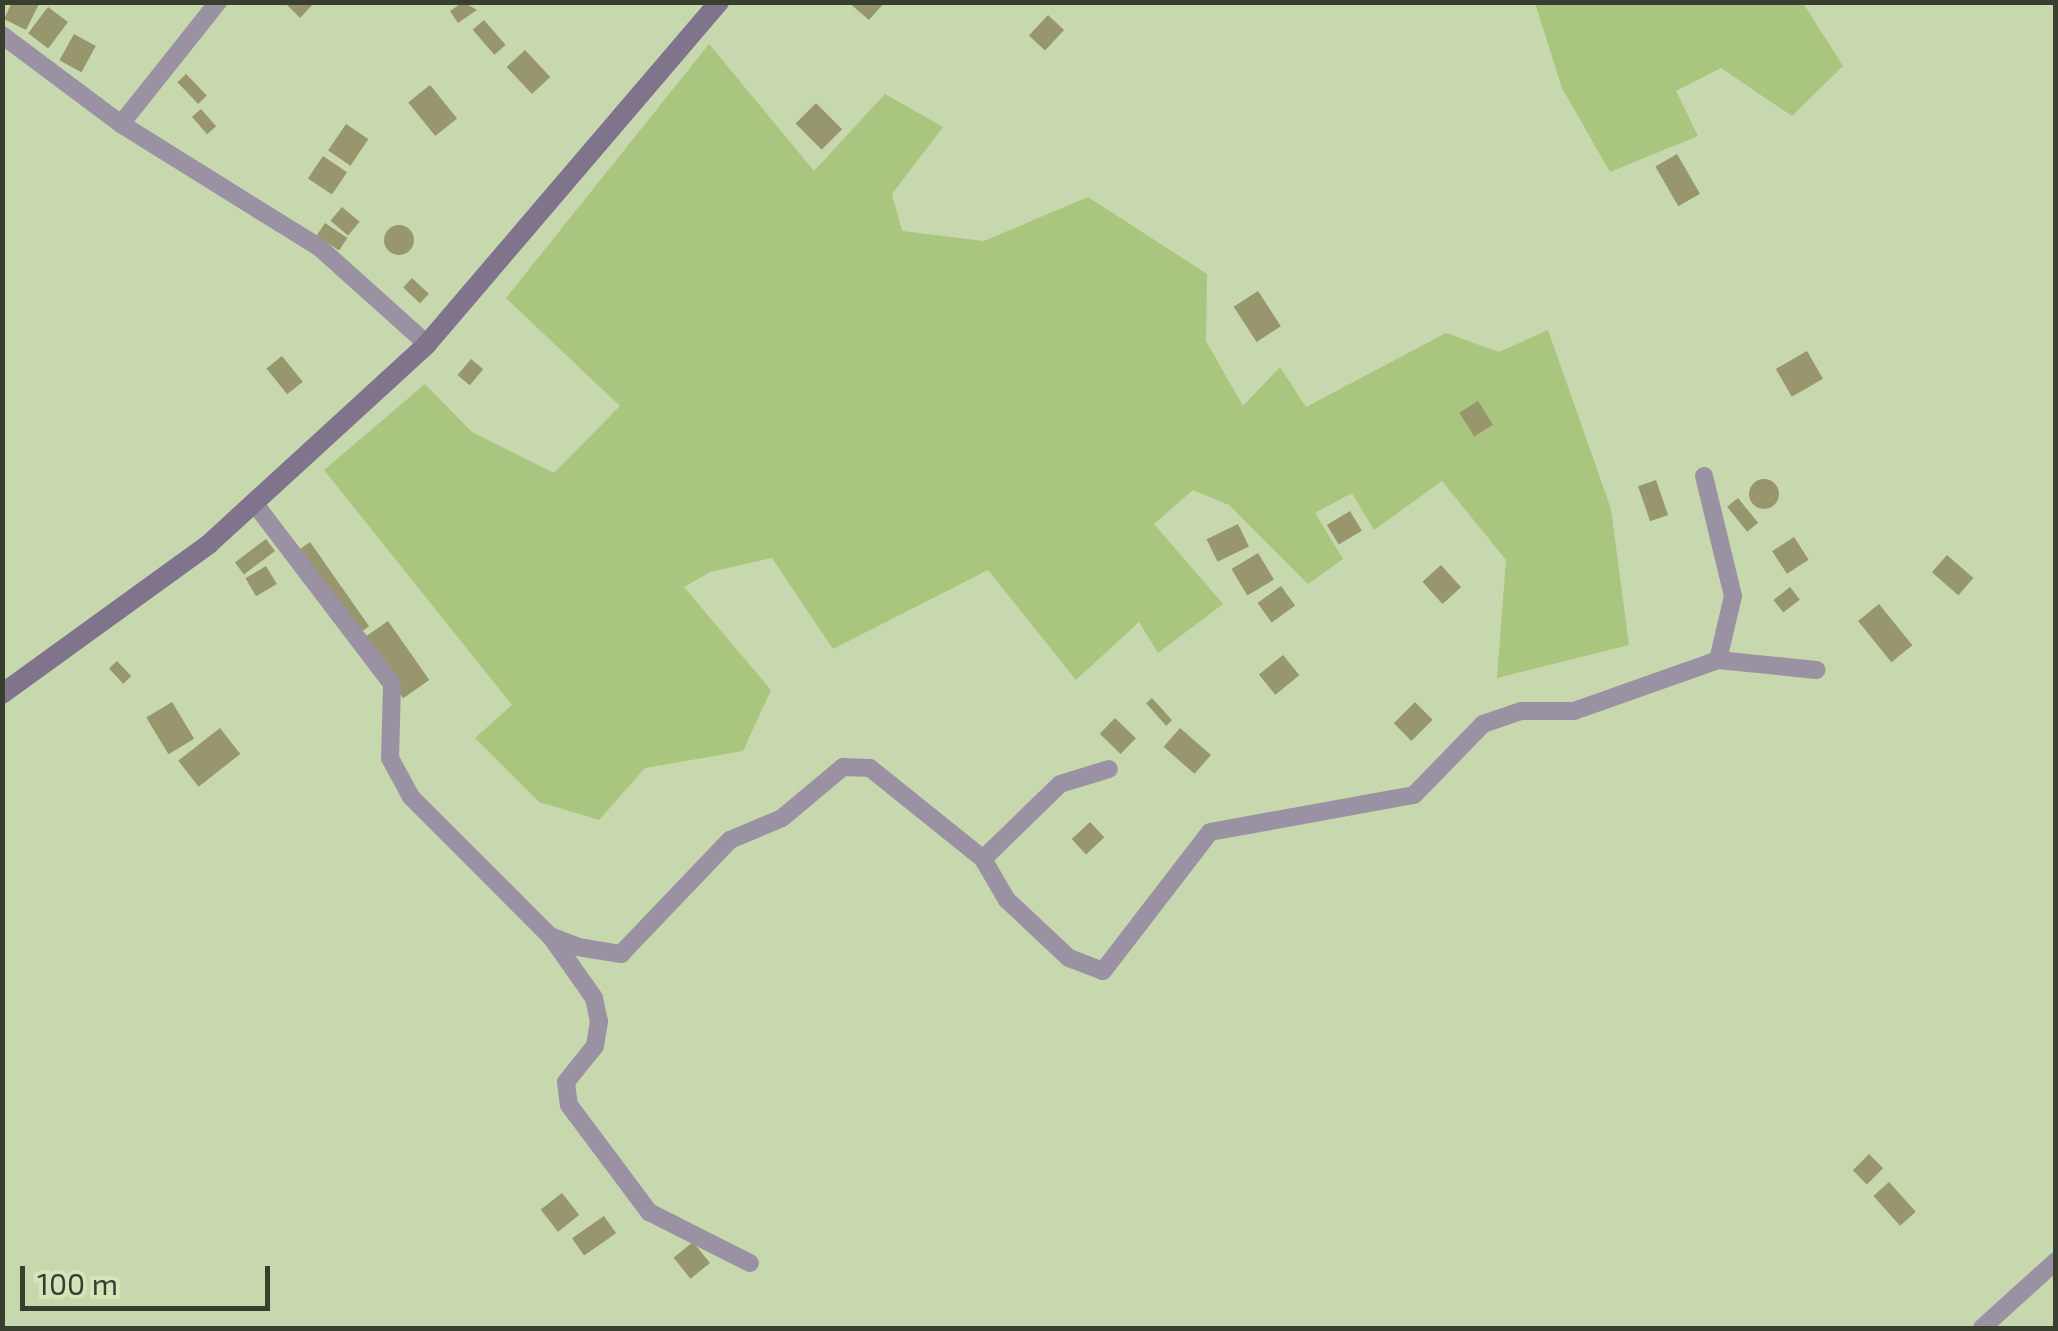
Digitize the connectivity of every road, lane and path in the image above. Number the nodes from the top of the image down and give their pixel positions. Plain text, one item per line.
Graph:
1 (218, 2) edge
2 (719, 2) edge
3 (2, 35) edge
4 (121, 124) junction
5 (427, 344) junction
6 (1704, 476) dead end
7 (255, 504) junction
8 (1718, 660) junction
9 (1816, 670) dead end
10 (2, 694) edge
11 (1109, 769) dead end
12 (983, 860) junction
13 (550, 936) junction
14 (2056, 1261) edge
15 (750, 1264) dead end
16 (1982, 1328) edge

1 - 4 street
2 - 5 main road
3 - 4 street
4 - 5 street
5 - 7 main road
6 - 8 street
7 - 10 main road
7 - 13 street
8 - 9 street
8 - 12 street
11 - 12 street
12 - 13 street
13 - 15 street
14 - 16 street

